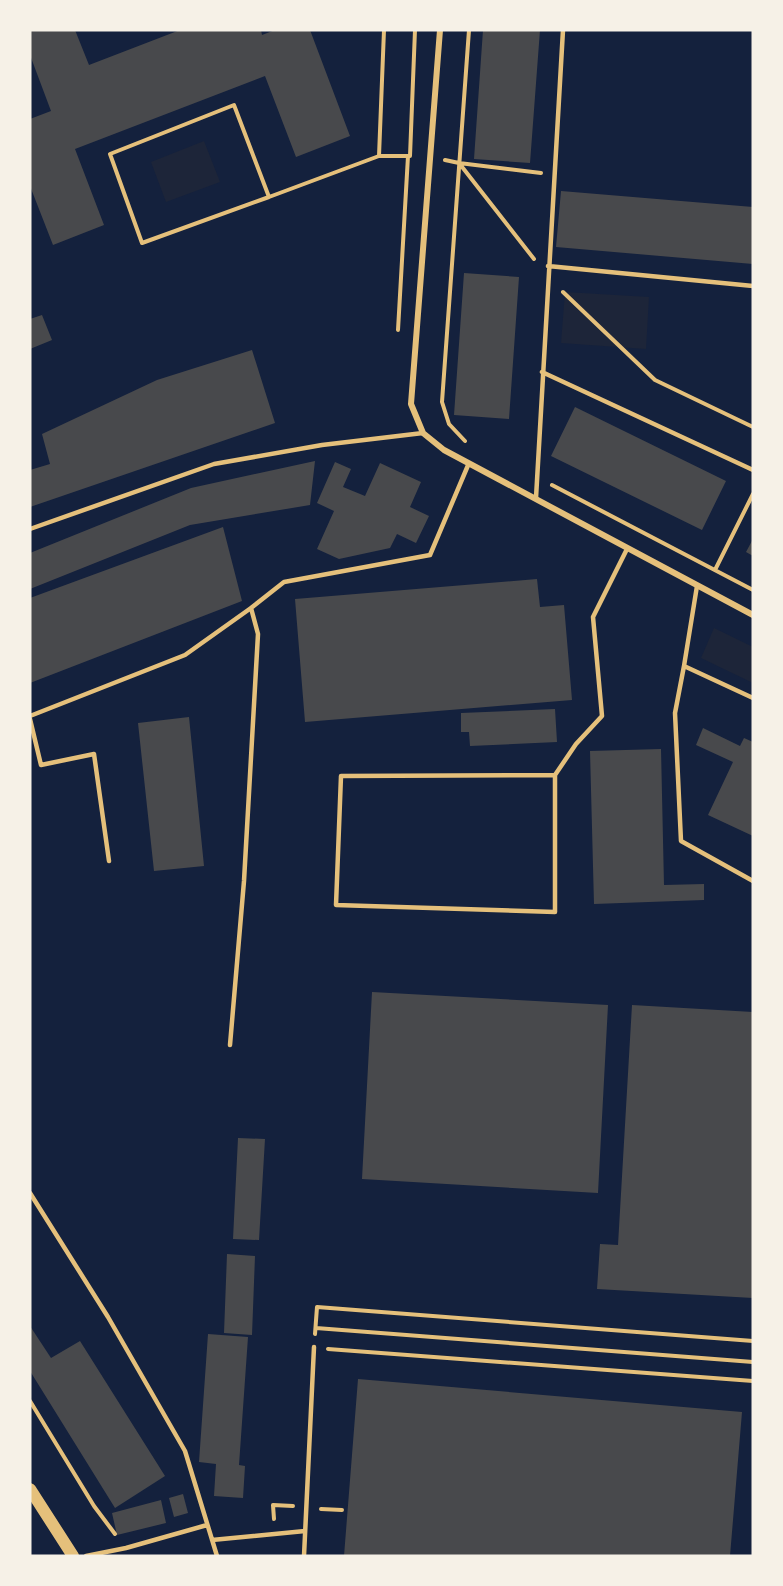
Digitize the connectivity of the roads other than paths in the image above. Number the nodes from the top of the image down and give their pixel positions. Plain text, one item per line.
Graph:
1 (440, 30) edge
2 (563, 30) edge
3 (549, 266) junction
4 (753, 286) edge
5 (542, 372) junction
6 (423, 434) junction
7 (469, 463) junction
8 (753, 470) edge
9 (536, 498) junction
10 (30, 529) edge
11 (627, 549) junction
12 (697, 586) junction
13 (251, 608) junction
14 (753, 615) edge
15 (684, 666) junction
16 (753, 698) edge
17 (30, 717) edge
18 (555, 775) junction
19 (109, 861) dead end
20 (753, 881) edge
21 (230, 1045) dead end
22 (30, 1193) edge
23 (314, 1347) road end
24 (30, 1489) edge
25 (207, 1525) junction
26 (305, 1531) junction
27 (212, 1540) junction
28 (73, 1556) edge
29 (86, 1556) edge
30 (217, 1556) edge
31 (304, 1556) edge

1 - 6 street
2 - 3 lane
3 - 4 lane
3 - 5 lane
5 - 8 lane
5 - 9 lane
6 - 7 street
6 - 10 lane
7 - 9 street
7 - 13 lane
9 - 11 street
11 - 12 street
11 - 18 lane
12 - 14 street
12 - 15 lane
13 - 17 lane
13 - 21 lane
15 - 16 lane
15 - 20 lane
17 - 19 lane
18 - 18 lane
22 - 25 lane
23 - 26 lane
24 - 28 main road
25 - 27 lane
25 - 29 lane
26 - 27 lane
26 - 31 lane
27 - 30 lane

